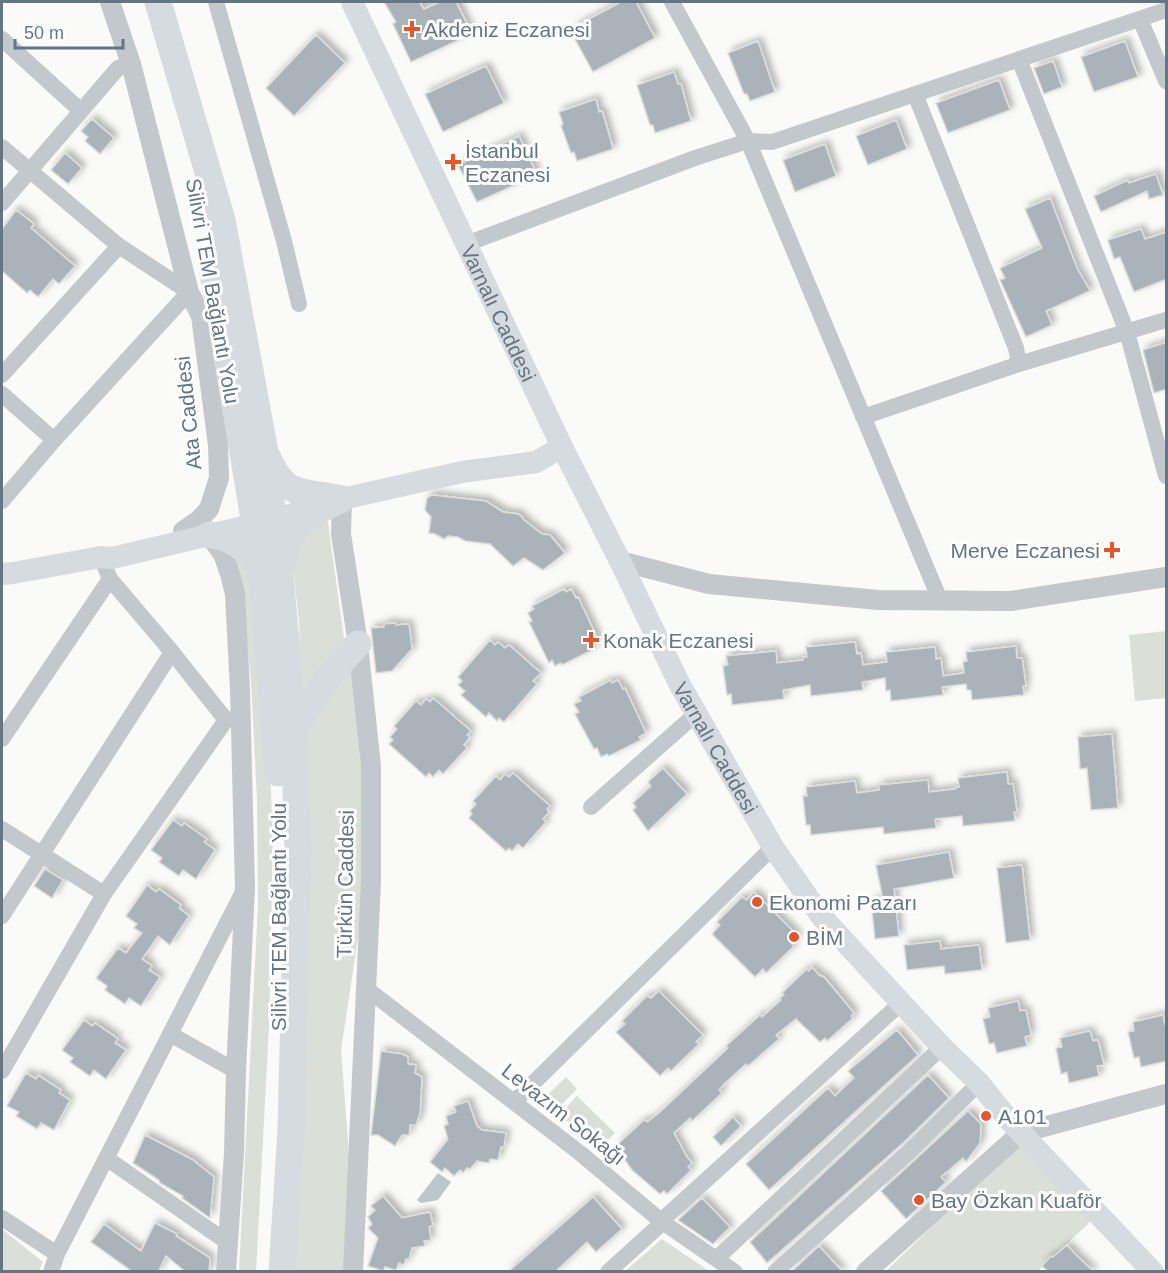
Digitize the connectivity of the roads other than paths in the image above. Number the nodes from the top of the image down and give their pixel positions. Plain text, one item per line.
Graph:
1 (110, 2) edge
2 (144, 2) edge
3 (158, 2) edge
4 (216, 2) edge
5 (352, 2) edge
6 (672, 2) edge
7 (1167, 10) edge
8 (1140, 19) junction
9 (2, 39) edge
10 (1018, 58) junction
11 (131, 64) junction
12 (1167, 81) edge
13 (915, 94) junction
14 (81, 111) junction
15 (748, 141) junction
16 (2, 147) edge
17 (30, 170) junction
18 (2, 203) edge
19 (466, 244) junction
20 (119, 246) junction
21 (189, 292) junction
22 (299, 304) dead end
23 (1167, 320) edge
24 (1127, 332) junction
25 (1019, 364) junction
26 (2, 375) edge
27 (2, 394) edge
28 (863, 417) junction
29 (54, 440) junction
30 (562, 447) junction
31 (265, 452) junction
32 (1167, 476) edge
33 (342, 499) junction
34 (2, 501) edge
35 (263, 516) junction
36 (196, 533) junction
37 (101, 557) junction
38 (620, 561) junction
39 (269, 568) junction
40 (2, 574) edge
41 (1167, 577) edge
42 (110, 579) junction
43 (940, 600) junction
44 (358, 644) junction
45 (172, 652) junction
46 (697, 713) junction
47 (233, 719) junction
48 (294, 732) junction
49 (2, 739) edge
50 (591, 807) dead end
51 (2, 829) edge
52 (773, 846) junction
53 (41, 854) junction
54 (245, 888) junction
55 (104, 894) junction
56 (2, 916) edge
57 (367, 989) junction
58 (901, 1003) junction
59 (170, 1034) junction
60 (942, 1047) junction
61 (2, 1071) edge
62 (236, 1071) junction
63 (979, 1083) junction
64 (1167, 1094) edge
65 (514, 1102) junction
66 (1022, 1133) junction
67 (106, 1158) junction
68 (2, 1218) edge
69 (662, 1222) junction
70 (226, 1242) junction
71 (57, 1254) junction
72 (717, 1259) junction
73 (51, 1272) edge
74 (226, 1272) edge
75 (266, 1272) edge
76 (282, 1272) edge
77 (353, 1272) edge
78 (608, 1272) edge
79 (735, 1272) edge
80 (775, 1272) edge
81 (866, 1272) edge
82 (1154, 1272) edge

1 - 11 street, Ata Caddesi
2 - 35 highway, Silivri TEM Bağlantı Yolu
3 - 31 highway, Silivri TEM Bağlantı Yolu
4 - 22 street
5 - 19 main road, Varnalı Caddesi
6 - 15 street
7 - 8 street
8 - 10 street
8 - 12 street
9 - 14 street
10 - 13 street
10 - 24 street
11 - 14 street
11 - 21 street, Ata Caddesi
13 - 15 street
13 - 25 street
14 - 17 street
15 - 19 street
15 - 28 street
16 - 17 street
17 - 18 street
17 - 20 street
19 - 30 main road, Varnalı Caddesi
20 - 21 street
20 - 26 street
21 - 29 street
21 - 36 street, Ata Caddesi
23 - 24 street
24 - 25 street
24 - 32 street
25 - 28 street
27 - 29 street
28 - 43 street
29 - 34 street
30 - 33 main road
30 - 38 main road, Varnalı Caddesi
31 - 33 highway
31 - 35 highway, Silivri TEM Bağlantı Yolu
33 - 35 main road
33 - 39 highway
33 - 44 street, Türkün Caddesi
35 - 36 main road
35 - 39 highway
36 - 37 main road
36 - 39 highway
36 - 47 street
37 - 40 main road
37 - 42 street
38 - 43 street
38 - 46 main road, Varnalı Caddesi
39 - 48 highway, Silivri TEM Bağlantı Yolu
39 - 75 highway, Silivri TEM Bağlantı Yolu
41 - 43 street
42 - 45 street
42 - 49 street
44 - 48 highway
44 - 57 street, Türkün Caddesi
45 - 47 street
45 - 53 street
46 - 50 street
46 - 52 main road, Varnalı Caddesi
47 - 54 street
47 - 55 street
48 - 76 highway, Silivri TEM Bağlantı Yolu
51 - 53 street
52 - 58 main road, Varnalı Caddesi
52 - 65 street
53 - 55 street
53 - 56 street
54 - 59 street
54 - 62 street
55 - 61 street
57 - 65 street, Levazım Sokağı
57 - 77 street, Türkün Caddesi
58 - 60 main road, Varnalı Caddesi
58 - 69 street
59 - 62 street
59 - 67 street
60 - 63 main road, Varnalı Caddesi
60 - 72 street
62 - 70 street
63 - 66 main road, Varnalı Caddesi
63 - 80 street
64 - 66 street
65 - 69 street, Levazım Sokağı
66 - 81 street
66 - 82 main road, Varnalı Caddesi
67 - 70 street
67 - 71 street
68 - 71 street
69 - 72 street, Levazım Sokağı
69 - 78 street
70 - 74 street
71 - 73 street
72 - 79 street, Levazım Sokağı

